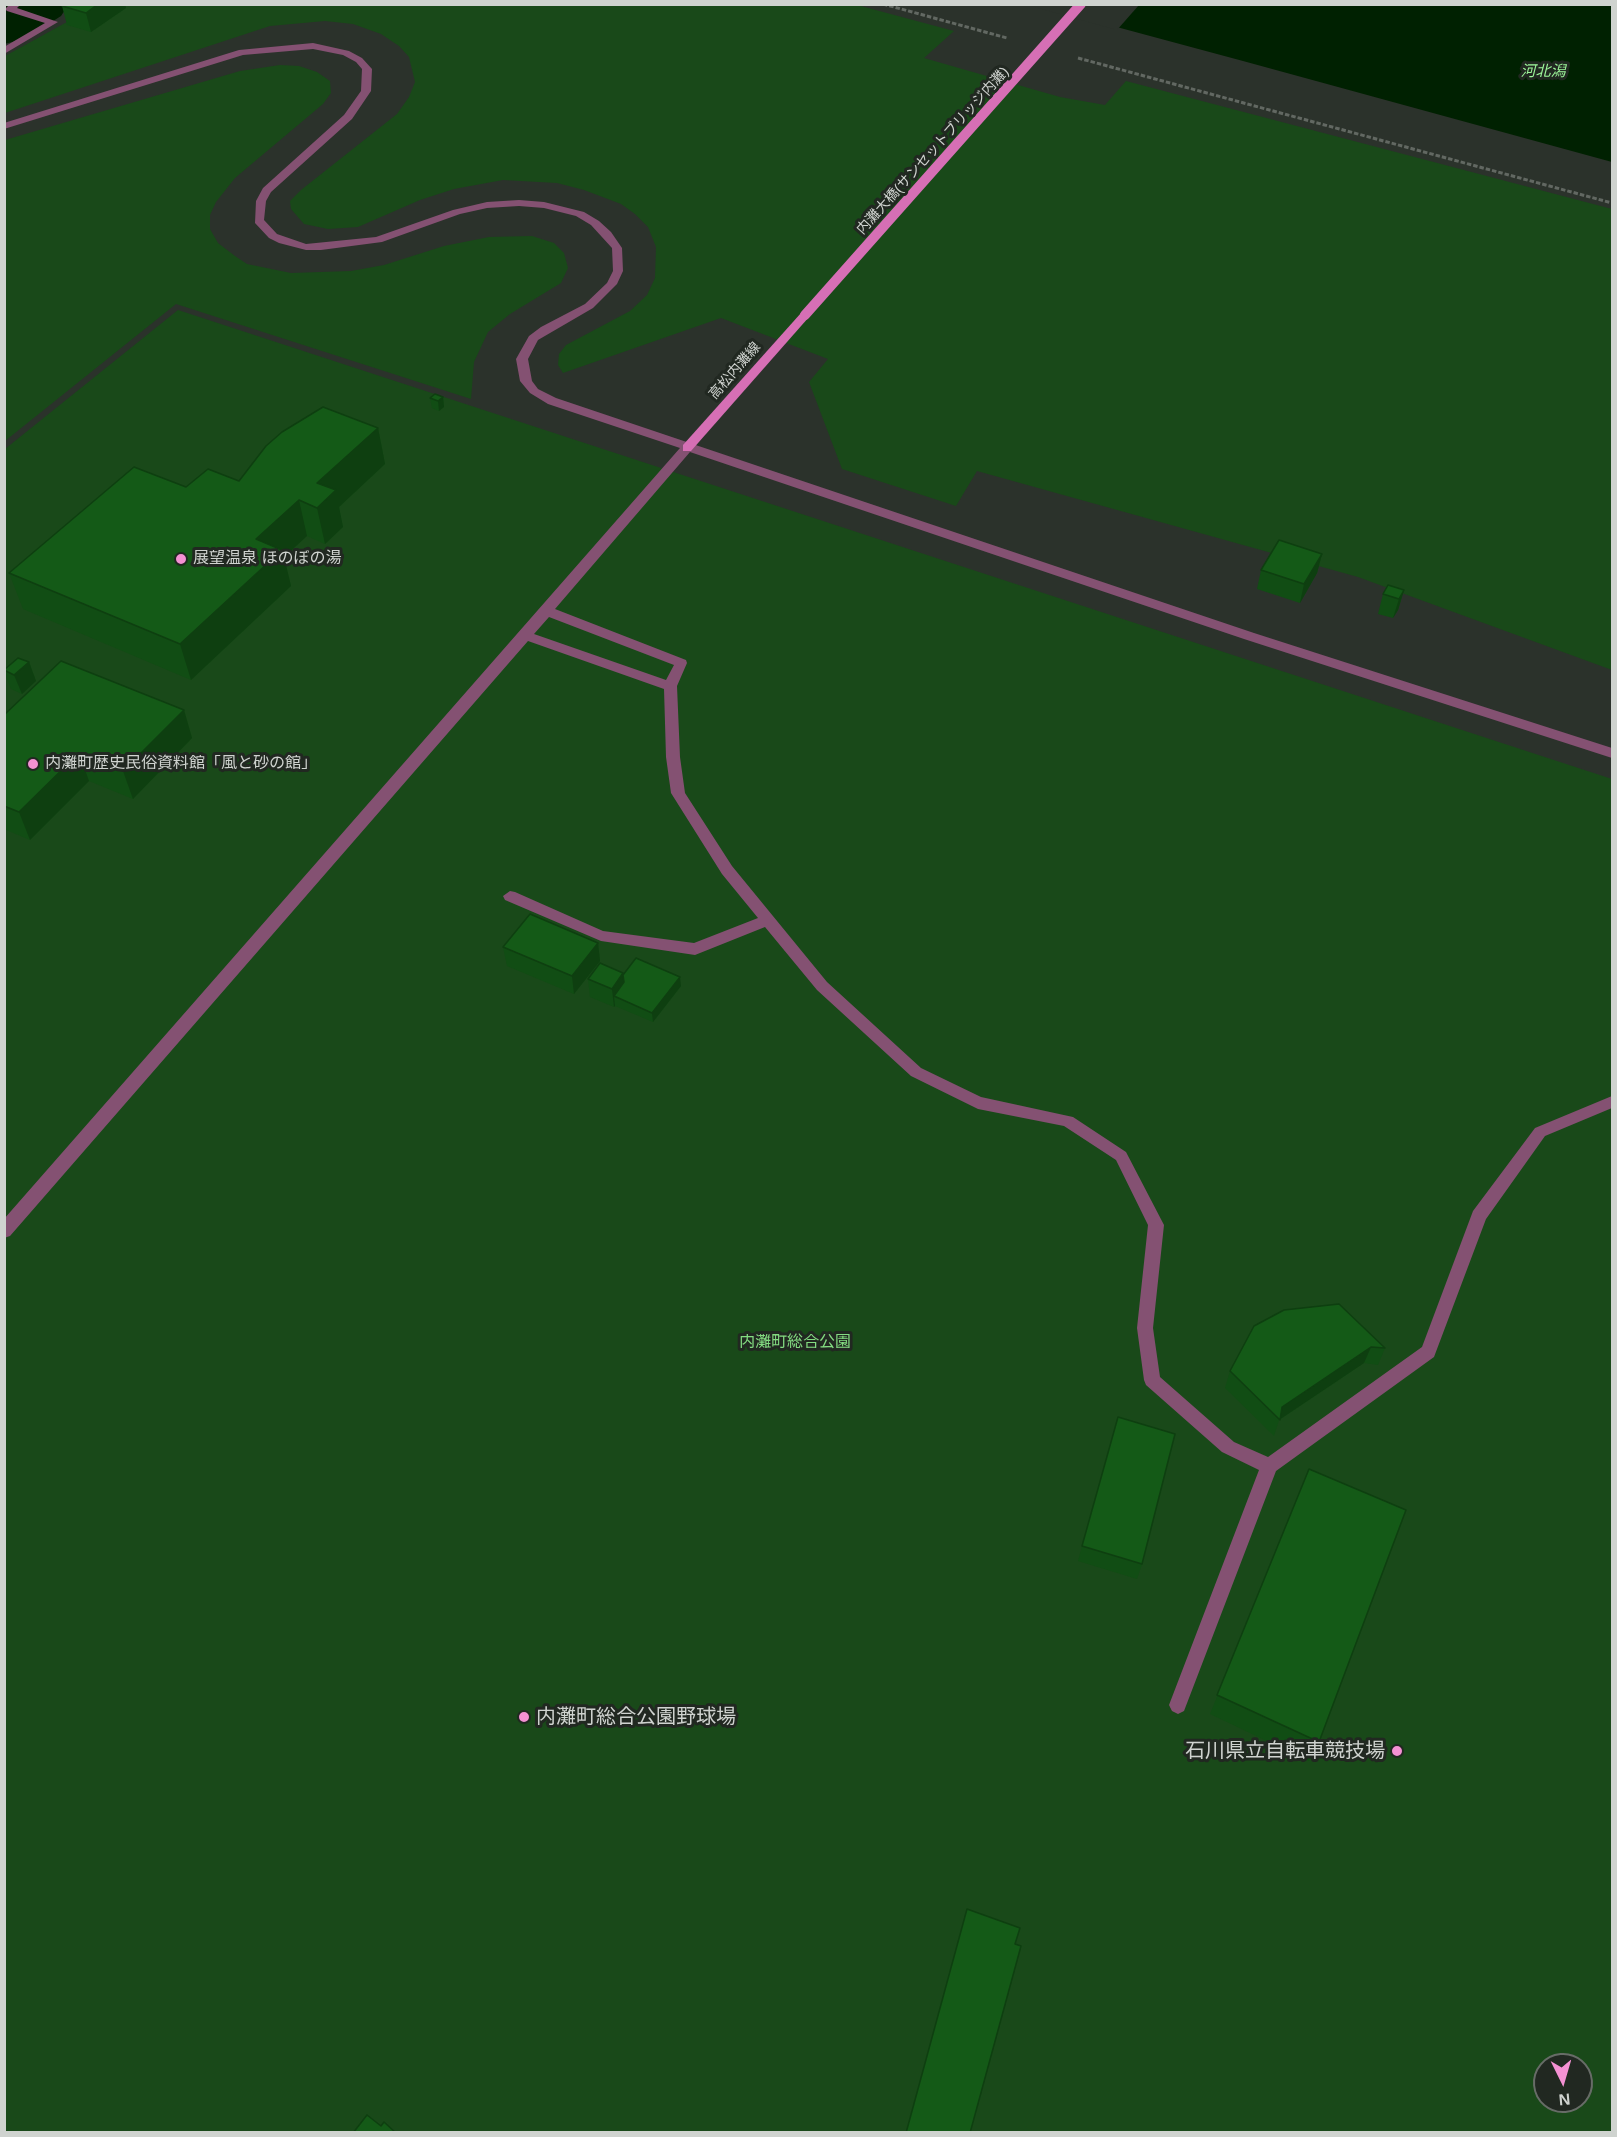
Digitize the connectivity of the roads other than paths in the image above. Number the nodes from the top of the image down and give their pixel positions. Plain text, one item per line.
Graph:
1 (1081, 4) edge
2 (17, 8) edge
3 (4, 51) edge
4 (4, 126) edge
5 (805, 315) joint
6 (687, 448) junction
7 (547, 611) junction
8 (525, 636) junction
9 (670, 686) junction
10 (1612, 753) edge
11 (510, 896) dead end
12 (767, 920) junction
13 (1612, 1102) edge
14 (4, 1231) edge
15 (1269, 1466) junction
16 (1178, 1704) dead end

1 - 5 main road, 内灘大橋(サンセットブリッジ内灘), bridge
2 - 3 street
4 - 6 street
5 - 6 main road, 高松内灘線
6 - 7 street
6 - 10 street
7 - 8 street
7 - 9 street
8 - 9 street
8 - 14 street
9 - 12 street
11 - 12 street
12 - 15 street
13 - 15 street
15 - 16 street

